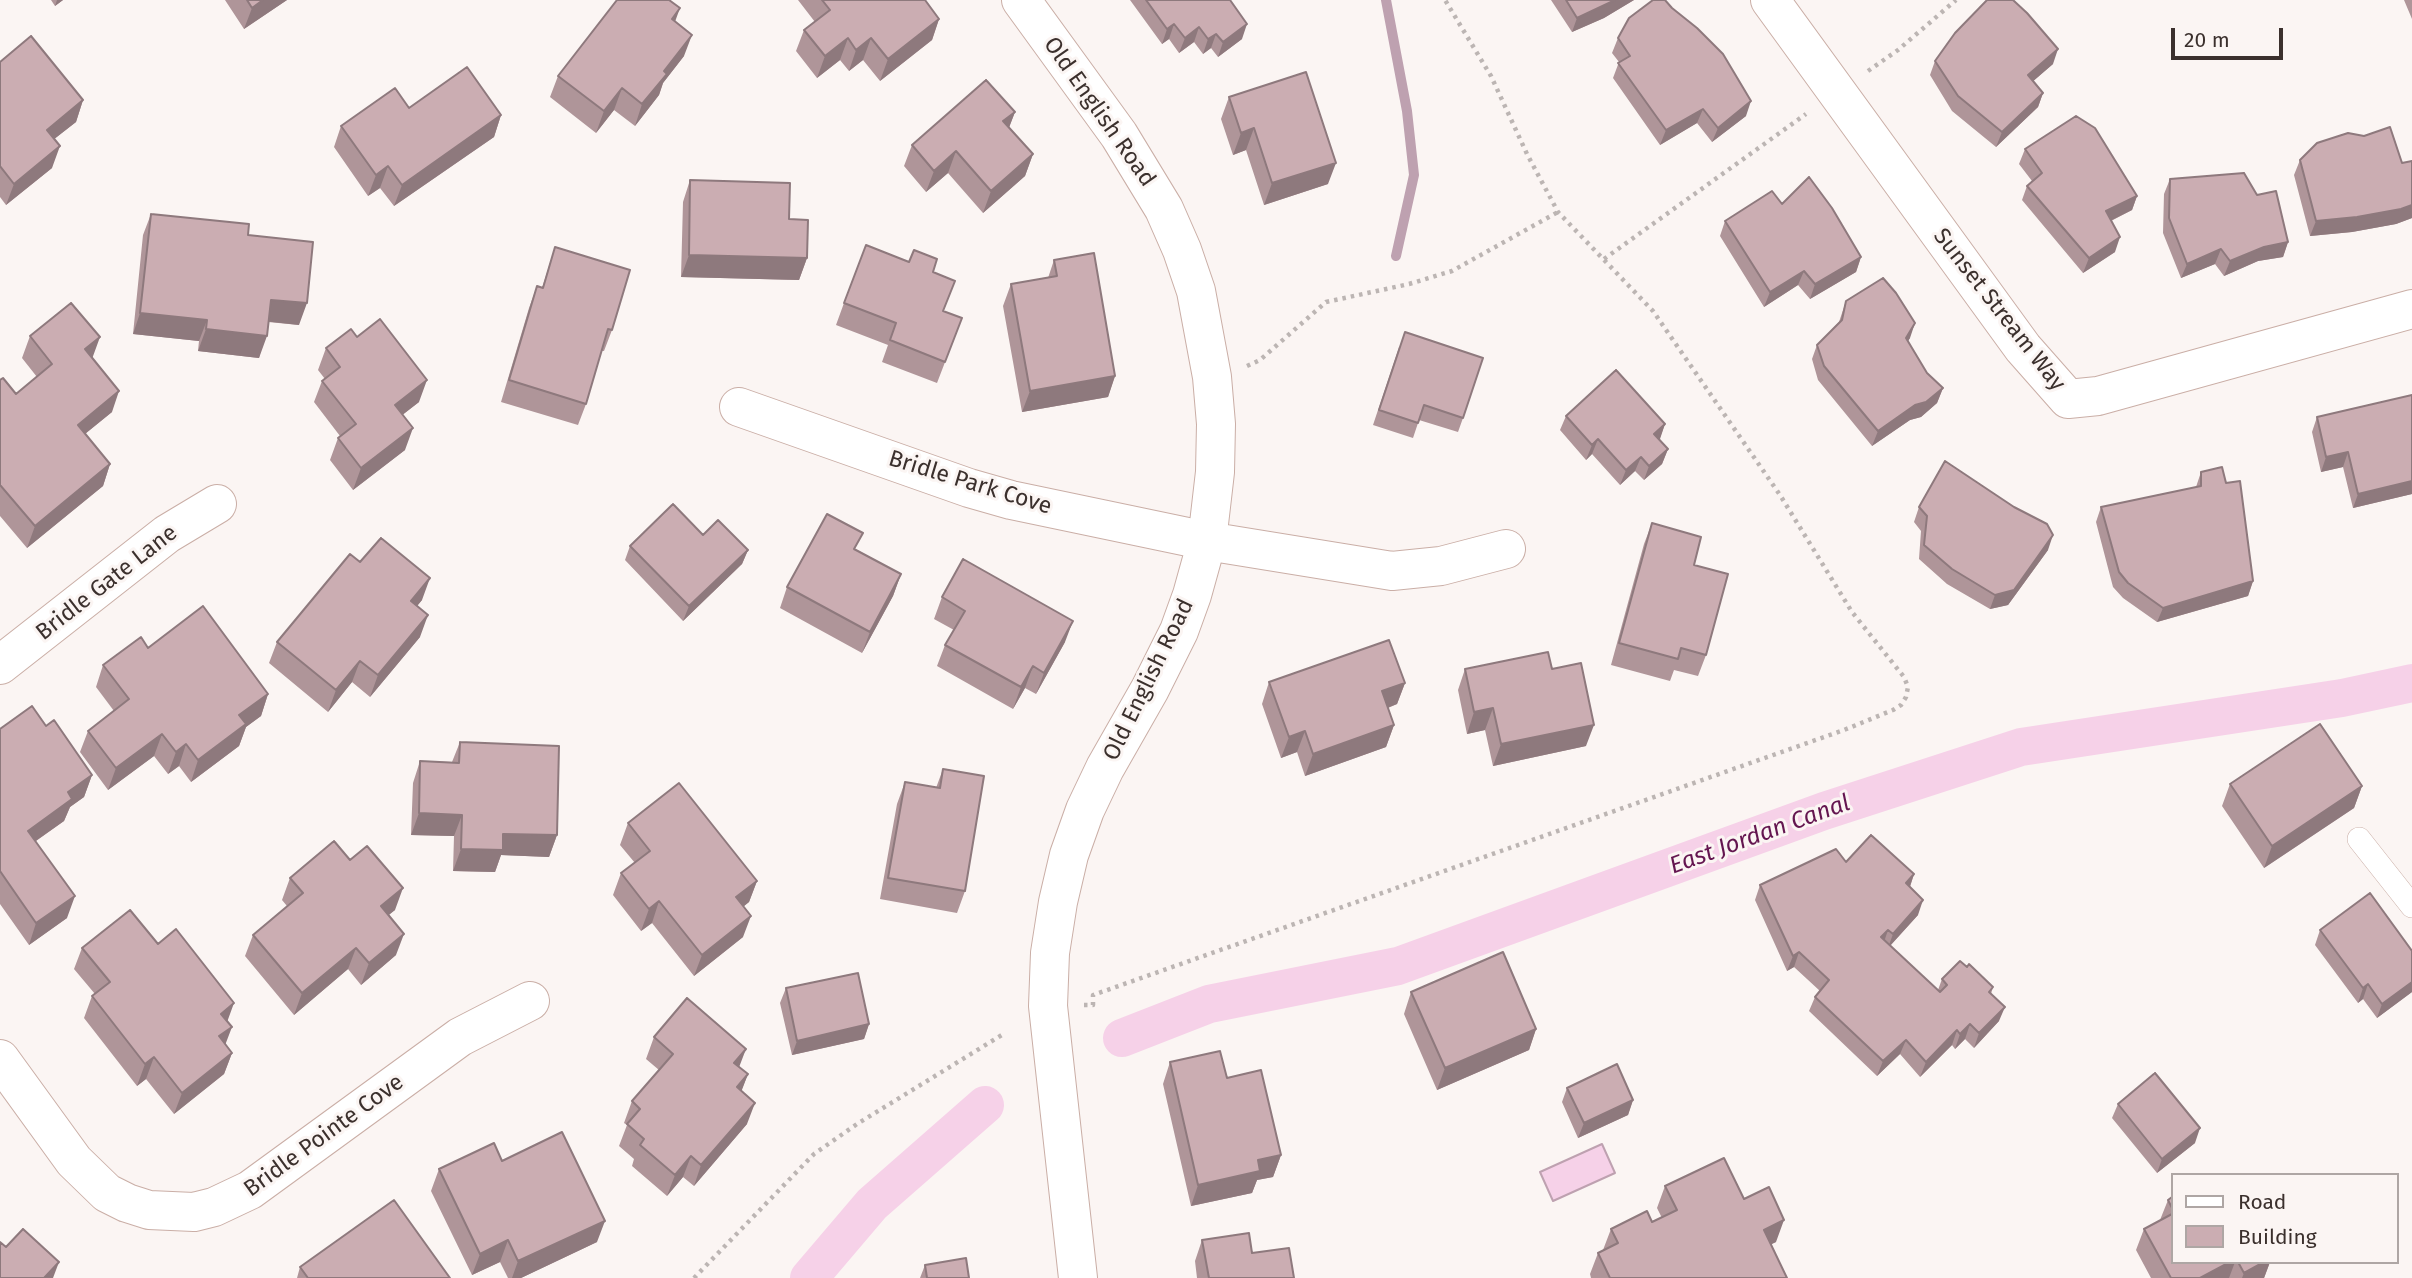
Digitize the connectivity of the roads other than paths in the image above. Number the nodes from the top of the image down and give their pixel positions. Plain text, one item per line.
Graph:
1 (1021, 0) edge
2 (1770, 0) edge
3 (2412, 309) edge
4 (739, 407) dead end
5 (217, 503) dead end
6 (1207, 541) junction
7 (1506, 549) dead end
8 (0, 665) edge
9 (2359, 839) dead end
10 (2412, 906) edge
11 (530, 1001) dead end
12 (0, 1059) edge
13 (1078, 1278) edge

1 - 6 street, Old English Road
2 - 3 street, Sunset Stream Way
4 - 6 street, Bridle Park Cove
5 - 8 street, Bridle Gate Lane
6 - 7 street, Bridle Park Cove
6 - 13 street, Old English Road
9 - 10 lane
11 - 12 street, Bridle Pointe Cove

